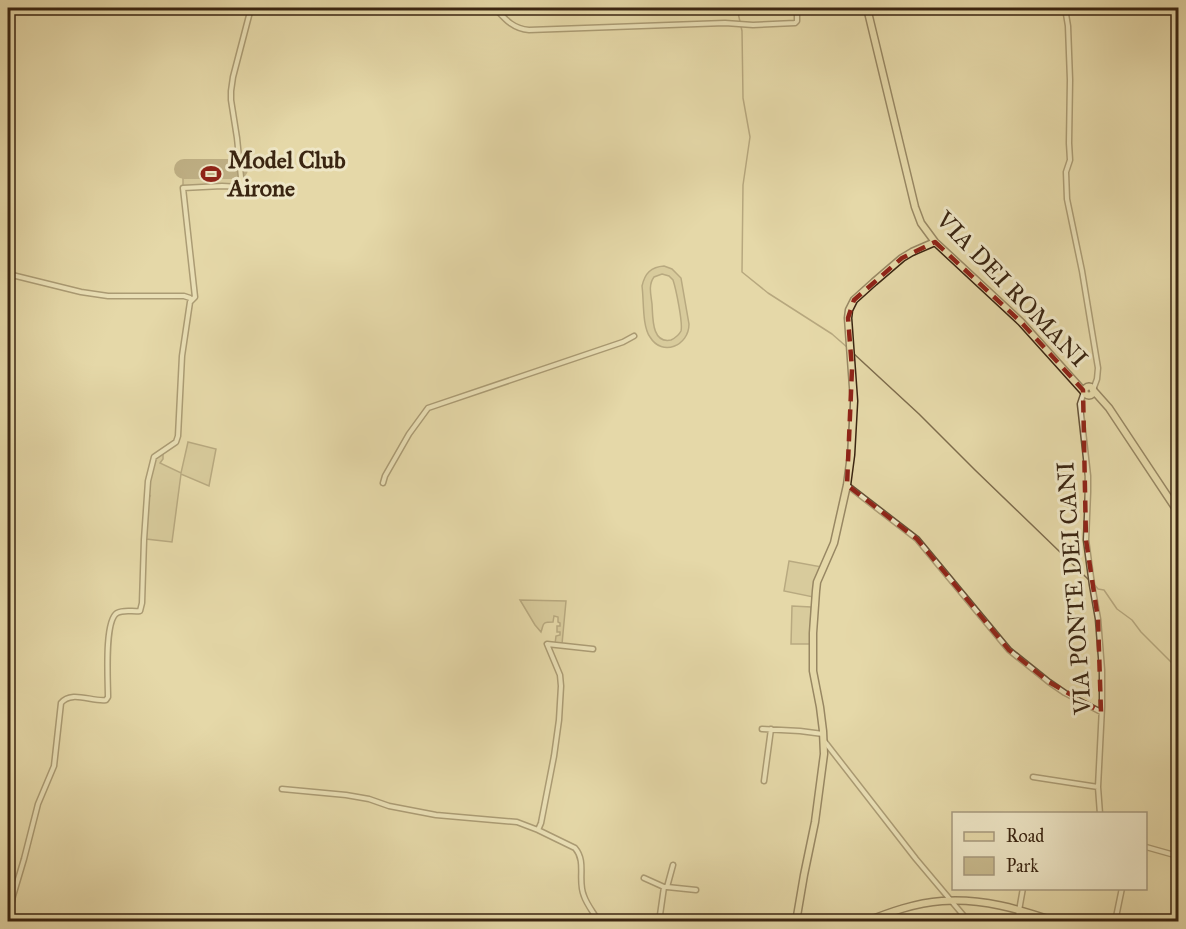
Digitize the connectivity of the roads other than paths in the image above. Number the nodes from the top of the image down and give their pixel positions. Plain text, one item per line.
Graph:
1 (251, 8) edge
2 (495, 8) edge
3 (799, 8) edge
4 (867, 8) edge
5 (1065, 8) edge
6 (935, 242) junction
7 (8, 274) edge
8 (191, 300) junction
9 (634, 336) dead end
10 (1089, 391) junction
11 (383, 483) dead end
12 (847, 485) junction
13 (1179, 512) edge
14 (592, 649) dead end
15 (1101, 712) junction
16 (762, 729) dead end
17 (771, 729) junction
18 (823, 738) junction
19 (1033, 777) dead end
20 (764, 781) dead end
21 (1098, 787) junction
22 (282, 789) dead end
23 (1100, 812) edge
24 (538, 830) junction
25 (1147, 847) edge
26 (1179, 856) edge
27 (673, 865) dead end
28 (644, 878) dead end
29 (665, 887) junction
30 (696, 890) dead end
31 (1023, 890) edge
32 (1122, 890) edge
33 (1179, 900) edge
34 (951, 901) junction
35 (1019, 909) junction
36 (1175, 915) dead end
37 (10, 920) edge
38 (599, 921) edge
39 (659, 921) edge
40 (796, 921) edge
41 (865, 921) edge
42 (969, 921) edge
43 (1017, 921) edge
44 (1057, 921) edge
45 (1115, 921) edge

1 - 8 street
2 - 3 street
4 - 6 main road, VIA DEI ROMANI
5 - 10 street, VIA PONTE DEI CANI
6 - 10 main road, VIA DEI ROMANI
6 - 12 main road
7 - 8 street
8 - 37 street
9 - 11 street
10 - 13 main road
10 - 15 street, VIA PONTE DEI CANI
12 - 15 street
12 - 18 main road
14 - 24 street
15 - 21 street, VIA PONTE DEI CANI
16 - 17 street
17 - 18 street
17 - 20 street
18 - 34 street
18 - 40 main road
19 - 21 street
21 - 23 street, VIA PONTE DEI CANI
22 - 24 street
24 - 38 street
25 - 26 street
27 - 29 street
28 - 29 street
29 - 30 street
29 - 39 street
31 - 35 street
32 - 45 street
33 - 36 street
34 - 35 main road
34 - 41 main road
34 - 42 street
35 - 43 street
35 - 44 main road

